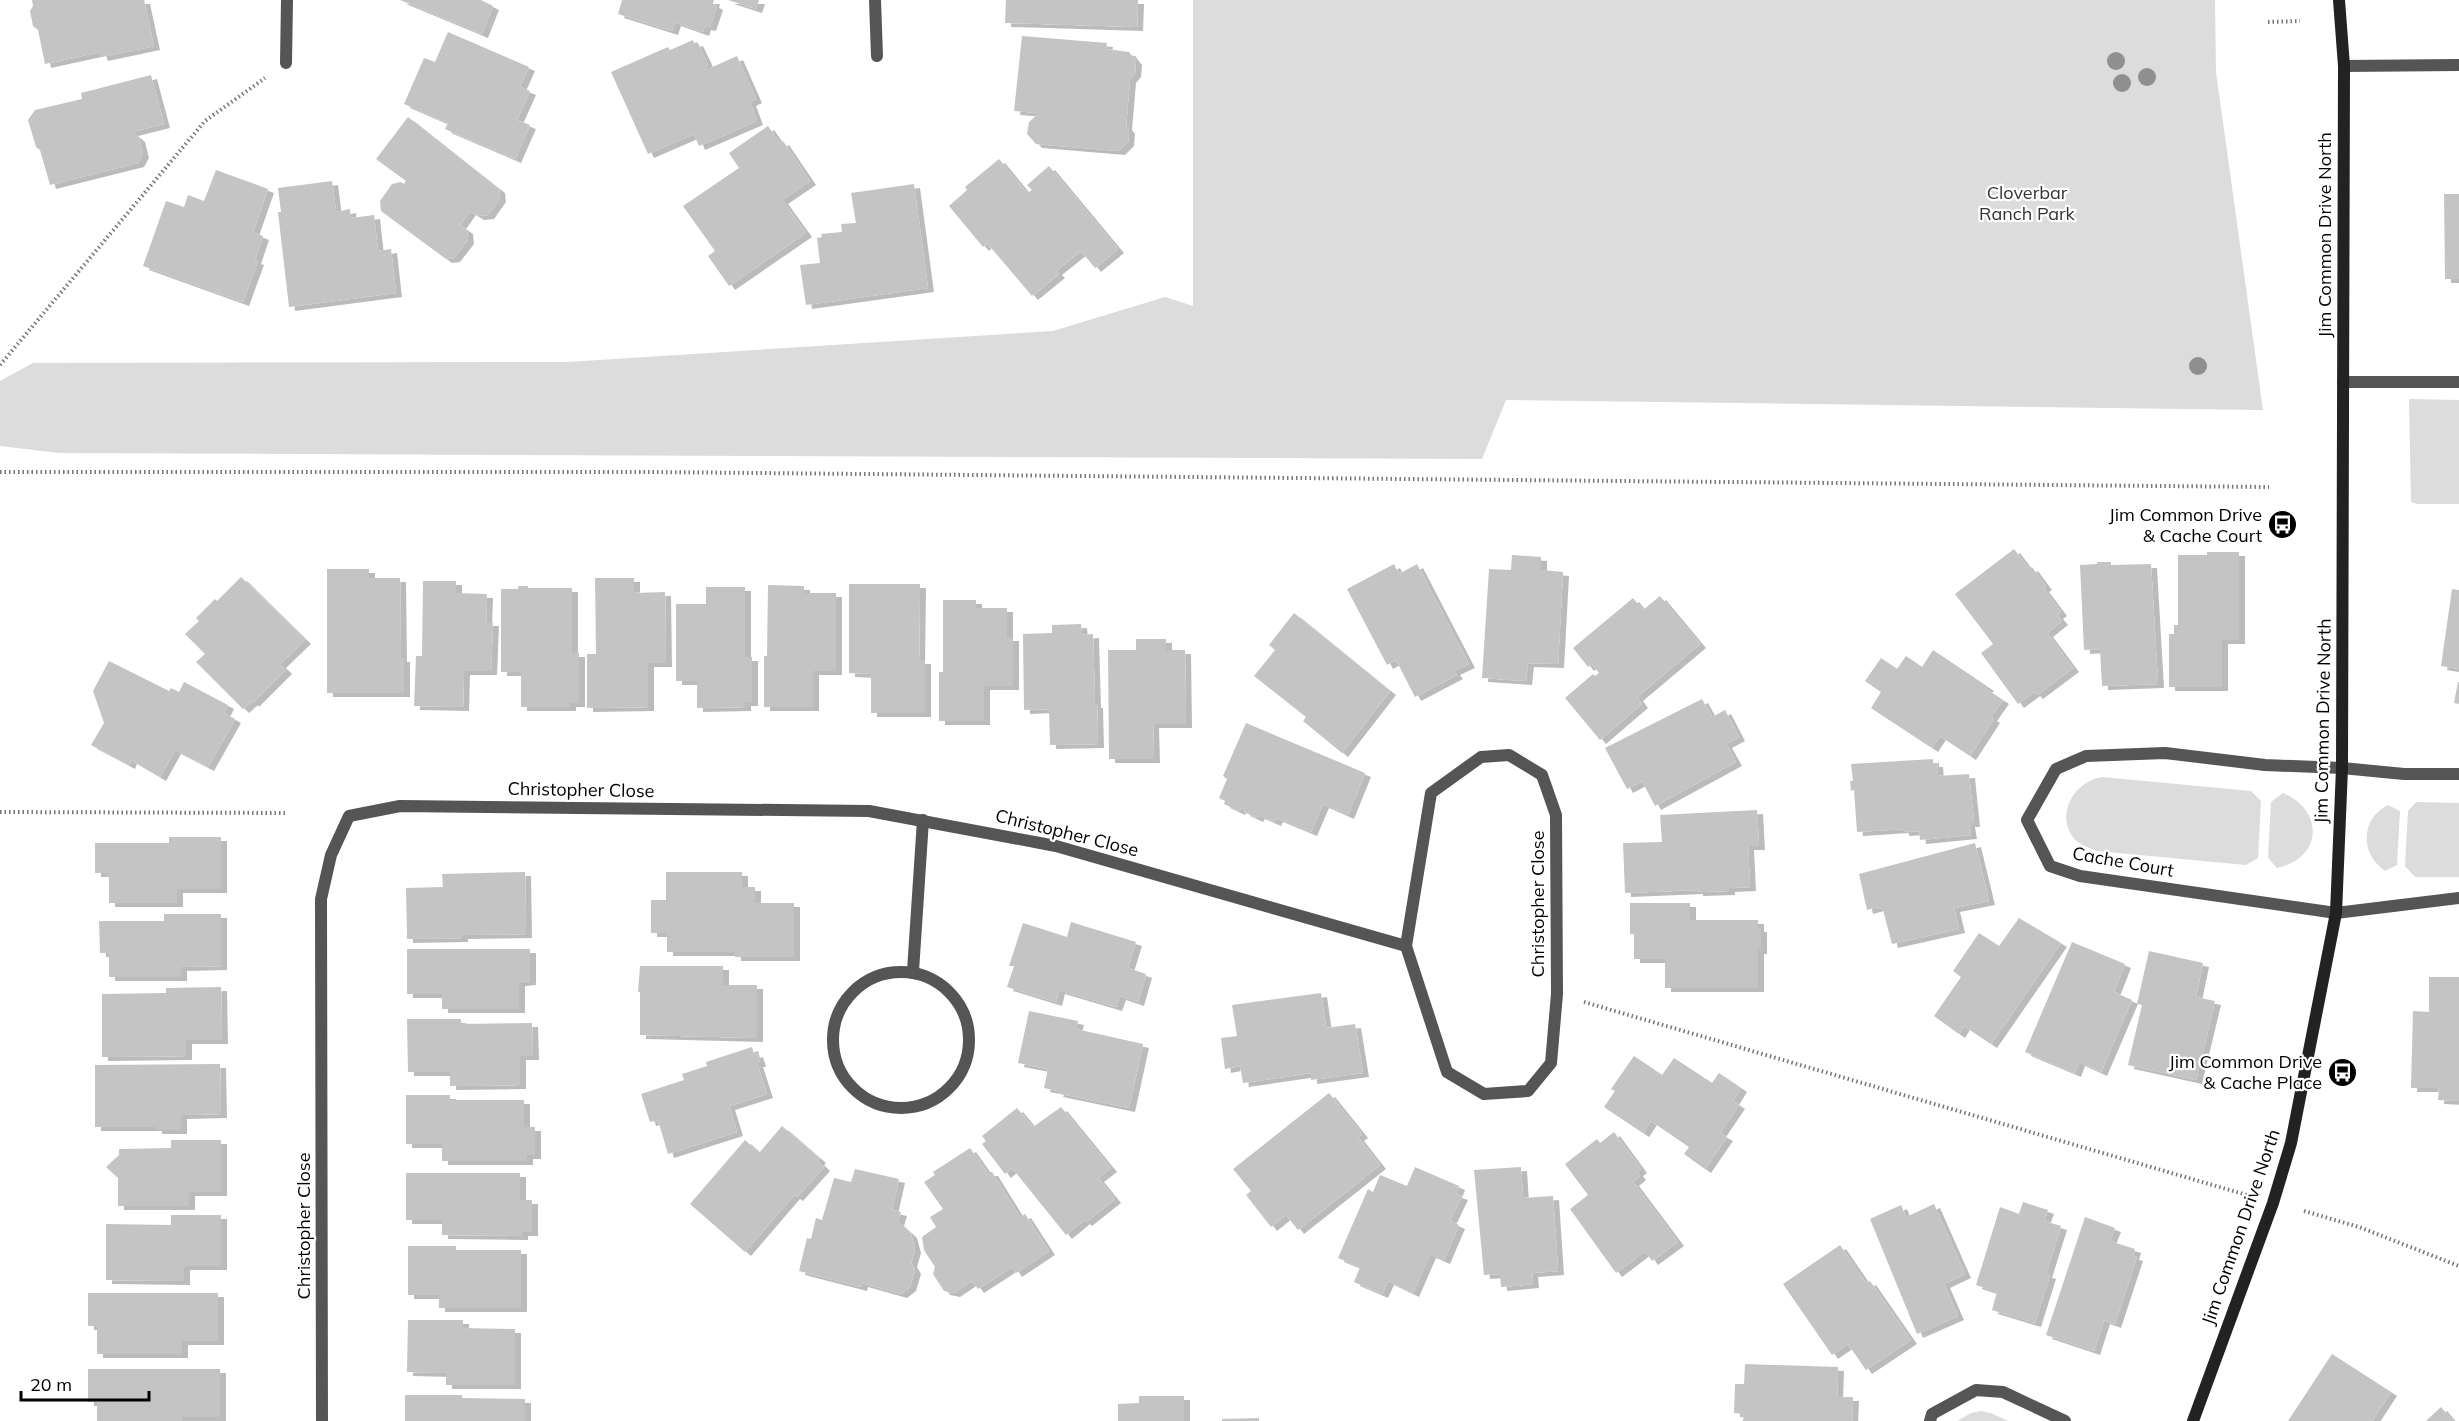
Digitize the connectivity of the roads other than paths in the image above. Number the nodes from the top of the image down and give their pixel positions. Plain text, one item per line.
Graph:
1 (287, 0) edge
2 (875, 0) edge
3 (2340, 0) edge
4 (877, 56) dead end
5 (286, 63) road end
6 (2459, 65) edge
7 (2344, 66) junction
8 (2343, 382) junction
9 (2459, 382) edge
10 (2342, 768) junction
11 (2459, 774) edge
12 (923, 820) junction
13 (2459, 898) edge
14 (2336, 912) junction
15 (1406, 946) junction
16 (913, 971) junction
17 (322, 1421) edge
18 (1930, 1421) edge
19 (2065, 1421) edge
20 (2193, 1421) edge

1 - 5 street
2 - 4 street
3 - 7 street, Jim Common Drive North
6 - 7 street
7 - 8 street, Jim Common Drive North
8 - 9 street
8 - 10 street, Jim Common Drive North
10 - 11 street
10 - 14 street, Jim Common Drive North
10 - 14 street, Cache Court
12 - 15 street, Christopher Close
12 - 16 street
12 - 17 street, Christopher Close
13 - 14 street
14 - 20 street, Jim Common Drive North
15 - 15 street, Christopher Close
16 - 16 street
18 - 19 street

